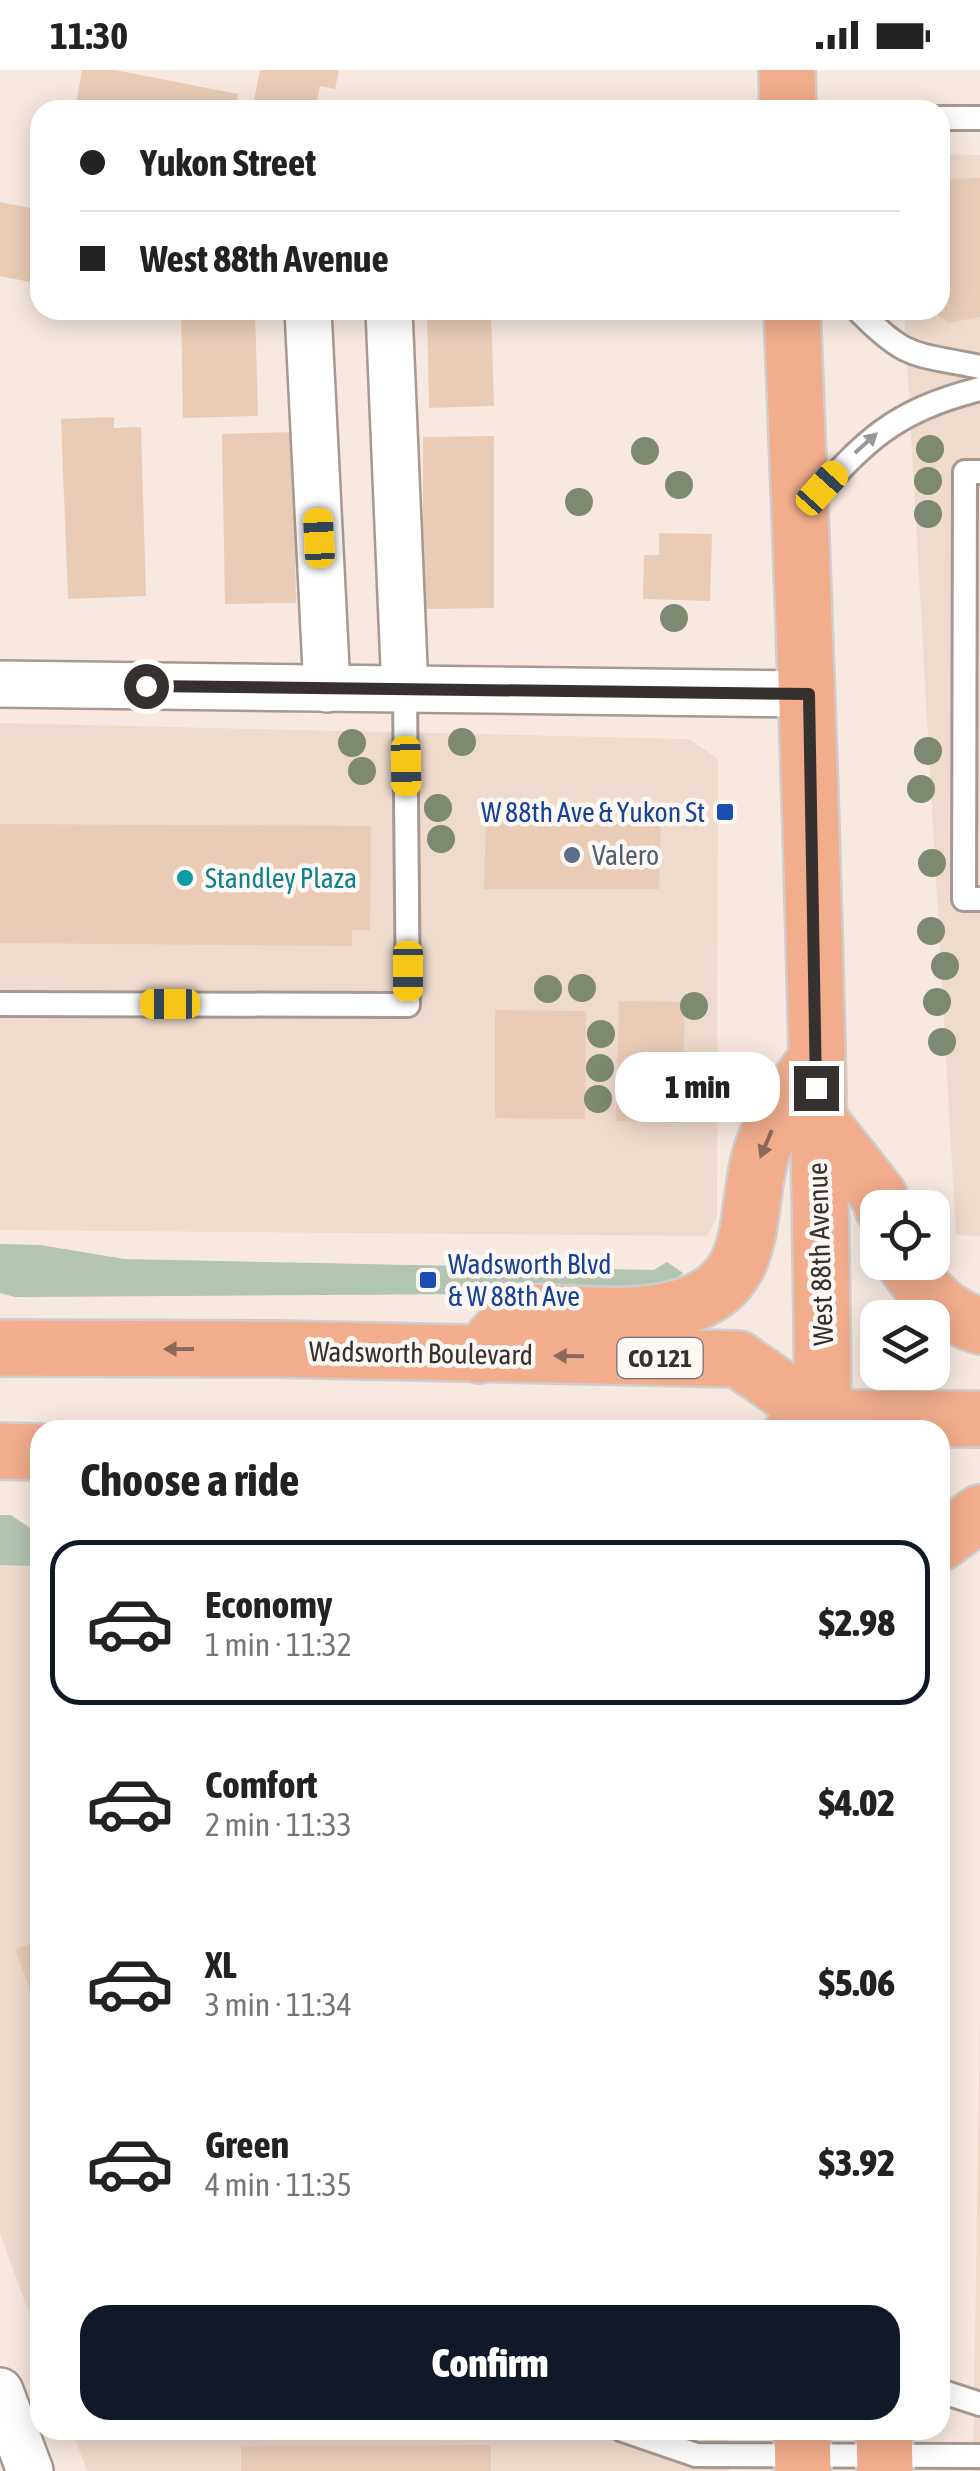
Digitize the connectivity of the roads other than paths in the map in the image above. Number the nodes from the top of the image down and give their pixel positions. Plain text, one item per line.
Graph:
1 (787, 70) edge
2 (788, 100) edge
3 (950, 118) edge
4 (980, 118) edge
5 (308, 320) edge
6 (389, 320) edge
7 (792, 320) edge
8 (867, 320) edge
9 (980, 367) edge
10 (980, 390) edge
11 (980, 472) edge
12 (800, 514) junction
13 (0, 684) edge
14 (327, 690) junction
15 (406, 691) junction
16 (809, 694) junction
17 (980, 899) edge
18 (0, 1004) edge
19 (815, 1060) junction
20 (816, 1116) junction
21 (874, 1190) edge
22 (916, 1280) edge
23 (980, 1326) edge
24 (0, 1348) edge
25 (479, 1355) junction
26 (980, 1419) edge
27 (808, 1420) edge
28 (816, 1420) edge
29 (950, 1420) edge
30 (0, 1451) edge
31 (30, 1452) edge
32 (980, 1514) edge
33 (950, 1536) edge
34 (0, 2390) edge
35 (950, 2394) edge
36 (980, 2404) edge
37 (652, 2440) edge
38 (802, 2451) edge
39 (885, 2452) edge
40 (980, 2456) edge
41 (30, 2471) edge

1 - 2 main road
3 - 4 lane
5 - 14 street
6 - 15 street
7 - 12 main road, West 88th Avenue
8 - 9 lane
12 -> 10 lane
11 - 17 lane
12 - 16 main road, West 88th Avenue
13 - 14 street
14 - 15 street
15 - 16 street
15 - 18 lane
16 - 19 main road, West 88th Avenue
19 - 20 main road, West 88th Avenue
19 -> 25 main road
20 - 21 main road
20 - 28 main road, West 88th Avenue
22 - 23 main road
25 -> 24 main road, Wadsworth Boulevard / CO 121
27 -> 25 main road, Wadsworth Boulevard / CO 121
26 - 29 main road
30 - 31 main road
32 - 33 main road
34 - 41 street
35 - 36 lane
37 - 38 lane
38 - 39 lane
39 - 40 lane

